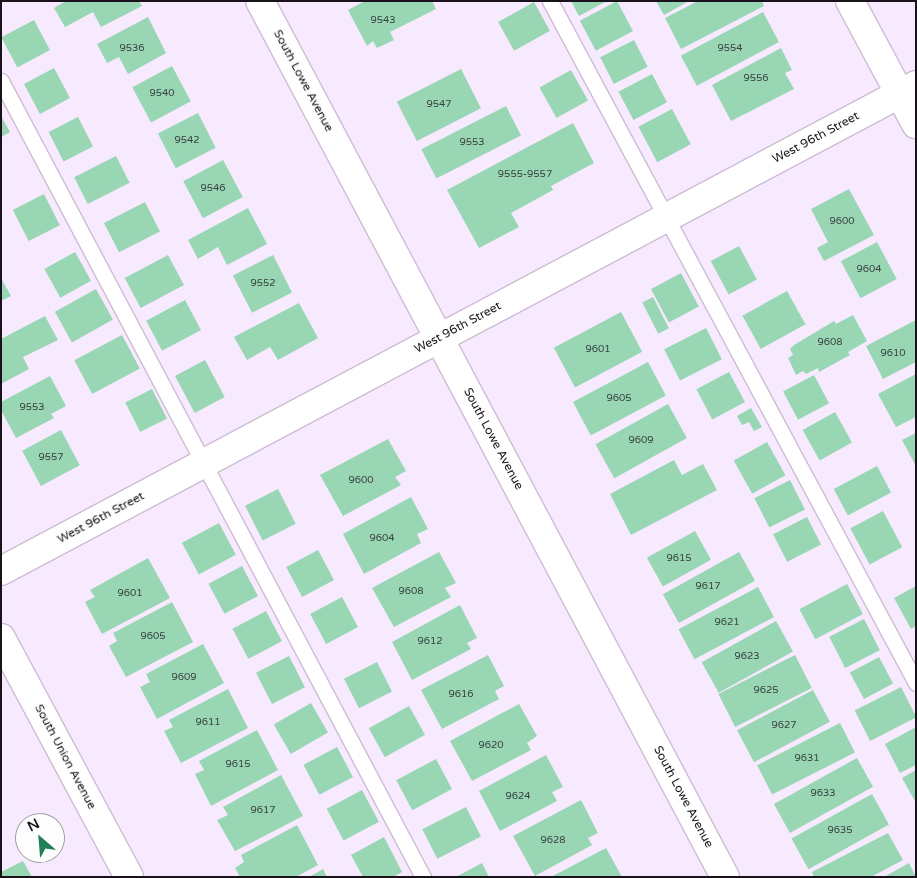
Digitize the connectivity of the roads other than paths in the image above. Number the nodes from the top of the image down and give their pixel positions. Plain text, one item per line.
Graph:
1 (260, 1) edge
2 (550, 1) edge
3 (850, 1) edge
4 (1, 81) edge
5 (908, 89) edge
6 (916, 124) edge
7 (667, 217) junction
8 (439, 338) junction
9 (203, 464) junction
10 (1, 571) edge
11 (1, 638) edge
12 (916, 683) edge
13 (129, 877) edge
14 (423, 877) edge
15 (725, 877) edge

1 - 8 street, South Lowe Avenue
2 - 7 lane
3 - 5 street
4 - 9 lane
5 - 6 street
5 - 7 street, West 96th Street
7 - 8 street, West 96th Street
7 - 12 lane
8 - 9 street, West 96th Street
8 - 15 street, South Lowe Avenue
9 - 10 street, West 96th Street
9 - 14 lane
11 - 13 street, South Union Avenue

